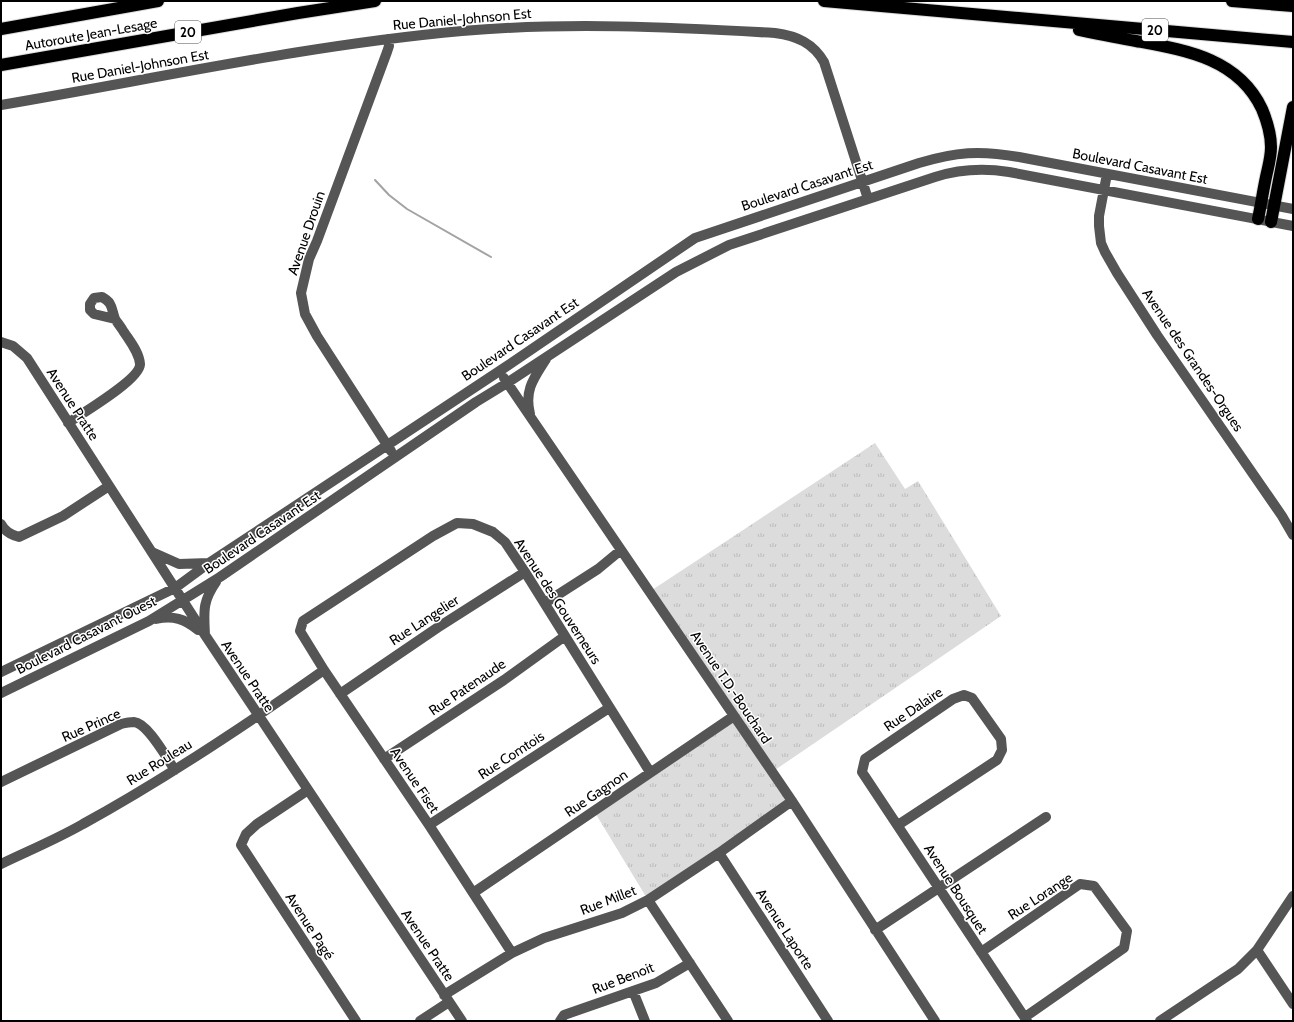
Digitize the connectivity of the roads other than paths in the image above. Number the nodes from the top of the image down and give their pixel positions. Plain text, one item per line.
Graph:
1 (158, 1) edge
2 (375, 1) edge
3 (824, 1) edge
4 (1232, 1) edge
5 (1293, 6) edge
6 (1017, 18) junction
7 (1, 29) edge
8 (388, 39) junction
9 (1293, 42) edge
10 (1, 65) edge
11 (1, 105) edge
12 (1293, 107) edge
13 (1107, 174) junction
14 (862, 182) junction
15 (1104, 190) junction
16 (868, 199) junction
17 (1261, 203) junction
18 (1274, 205) junction
19 (1293, 208) edge
20 (1258, 220) junction
21 (1271, 222) junction
22 (1293, 226) edge
23 (115, 318) dead end
24 (1, 342) edge
25 (549, 355) junction
26 (499, 371) junction
27 (508, 383) junction
28 (530, 416) junction
29 (68, 423) junction
30 (387, 446) junction
31 (395, 457) junction
32 (109, 486) junction
33 (1, 524) edge
34 (1293, 535) edge
35 (621, 550) junction
36 (152, 552) junction
37 (209, 563) junction
38 (525, 572) junction
39 (220, 578) junction
40 (175, 588) junction
41 (183, 601) junction
42 (545, 604) junction
43 (148, 621) junction
44 (303, 621) joint
45 (205, 635) junction
46 (565, 636) junction
47 (324, 670) junction
48 (1, 672) edge
49 (1, 693) edge
50 (340, 694) junction
51 (609, 708) junction
52 (258, 716) junction
53 (734, 716) junction
54 (384, 759) junction
55 (175, 770) junction
56 (650, 772) junction
57 (862, 772) joint
58 (1, 782) edge
59 (308, 790) junction
60 (792, 801) junction
61 (1046, 817) dead end
62 (429, 825) junction
63 (898, 825) junction
64 (719, 853) junction
65 (1, 864) edge
66 (939, 888) junction
67 (473, 893) junction
68 (1293, 896) edge
69 (648, 900) junction
70 (875, 930) junction
71 (1257, 950) junction
72 (981, 952) junction
73 (512, 953) junction
74 (690, 963) junction
75 (633, 991) junction
76 (446, 998) junction
77 (1293, 1004) edge
78 (562, 1018) edge
79 (1026, 1019) edge
80 (356, 1021) edge
81 (420, 1021) edge
82 (462, 1021) edge
83 (645, 1021) edge
84 (728, 1021) edge
85 (828, 1021) edge
86 (935, 1021) edge
87 (1160, 1021) edge

1 - 7 highway, Autoroute Jean-Lesage
2 - 10 highway, Autoroute Jean-Lesage / 20
3 - 6 highway, 20
4 - 5 highway
6 - 9 highway, 20
6 - 17 highway
8 - 11 street, Rue Daniel-Johnson Est
8 - 14 street, Rue Daniel-Johnson Est
8 - 30 street, Avenue Drouin
12 - 18 highway
13 - 14 street, Boulevard Casavant Est
13 - 15 street, Avenue des Grandes-Orgues
13 - 17 street, Boulevard Casavant Est
14 - 16 street, Rue Daniel-Johnson Est
14 - 26 street, Boulevard Casavant Est
15 - 16 street, Boulevard Casavant Est
15 - 20 street, Boulevard Casavant Est
15 - 34 street, Avenue des Grandes-Orgues
16 - 25 street, Boulevard Casavant Est
17 - 18 street, Boulevard Casavant Est
17 - 20 highway
18 - 19 street, Boulevard Casavant Est
18 - 21 highway
20 - 21 street, Boulevard Casavant Est
21 - 22 street, Boulevard Casavant Est
23 - 29 street
24 - 29 street, Avenue Pratte
25 - 27 street, Boulevard Casavant Est
25 - 28 street
26 - 27 street, Avenue T.D.-Bouchard
26 - 30 street, Boulevard Casavant Est
27 - 28 street, Avenue T.D.-Bouchard
27 - 31 street, Boulevard Casavant Est
28 - 35 street, Avenue T.D.-Bouchard
29 - 32 street, Avenue Pratte
30 - 31 street
30 - 37 street, Boulevard Casavant Est
31 - 39 street, Boulevard Casavant Est
32 - 33 street
32 - 36 street, Avenue Pratte
35 - 42 street
35 - 53 street, Avenue T.D.-Bouchard
36 - 37 street
36 - 40 street, Avenue Pratte
37 - 40 street, Boulevard Casavant Est
38 - 42 street, Avenue des Gouverneurs
38 - 44 street, Avenue des Gouverneurs
38 - 50 street, Rue Langelier
39 - 41 street, Boulevard Casavant Est
39 - 45 street
40 - 41 street, Avenue Pratte
40 - 48 street, Boulevard Casavant Ouest
41 - 43 street, Boulevard Casavant Ouest
41 - 45 street, Avenue Pratte
42 - 46 street, Avenue des Gouverneurs
43 - 45 street
43 - 49 street, Boulevard Casavant Ouest
44 - 47 street, Avenue Fiset
45 - 52 street, Avenue Pratte
46 - 51 street, Avenue des Gouverneurs
46 - 54 street, Rue Patenaude
47 - 50 street, Avenue Fiset
47 - 52 street, Rue Rouleau
50 - 54 street, Avenue Fiset
51 - 56 street, Avenue des Gouverneurs
51 - 62 street, Rue Comtois
52 - 55 street, Rue Rouleau
52 - 59 street, Avenue Pratte
53 - 56 street, Rue Gagnon
53 - 60 street, Avenue T.D.-Bouchard
54 - 62 street, Avenue Fiset
55 - 58 street, Rue Prince
55 - 65 street, Rue Rouleau
56 - 67 street, Rue Gagnon
57 - 63 street, Avenue Bousquet
57 - 63 street, Rue Dalaire
59 - 76 street, Avenue Pratte
59 - 80 street, Avenue Pagé
60 - 64 street, Rue Millet
60 - 70 street, Avenue T.D.-Bouchard
61 - 66 street
62 - 67 street, Avenue Fiset
63 - 66 street, Avenue Bousquet
64 - 69 street, Rue Millet
64 - 85 street, Avenue Laporte
66 - 70 street
66 - 72 street, Avenue Bousquet
67 - 73 street, Avenue Fiset
68 - 71 street
69 - 73 street, Rue Millet
69 - 74 street
70 - 86 street, Avenue T.D.-Bouchard
71 - 77 street
71 - 87 street
72 - 79 street, Avenue Bousquet
72 - 79 street, Rue Lorange
73 - 76 street, Rue Millet
74 - 75 street, Rue Benoit
74 - 84 street
75 - 78 street, Rue Benoit
75 - 83 street
76 - 81 street, Rue Millet
76 - 82 street, Avenue Pratte

